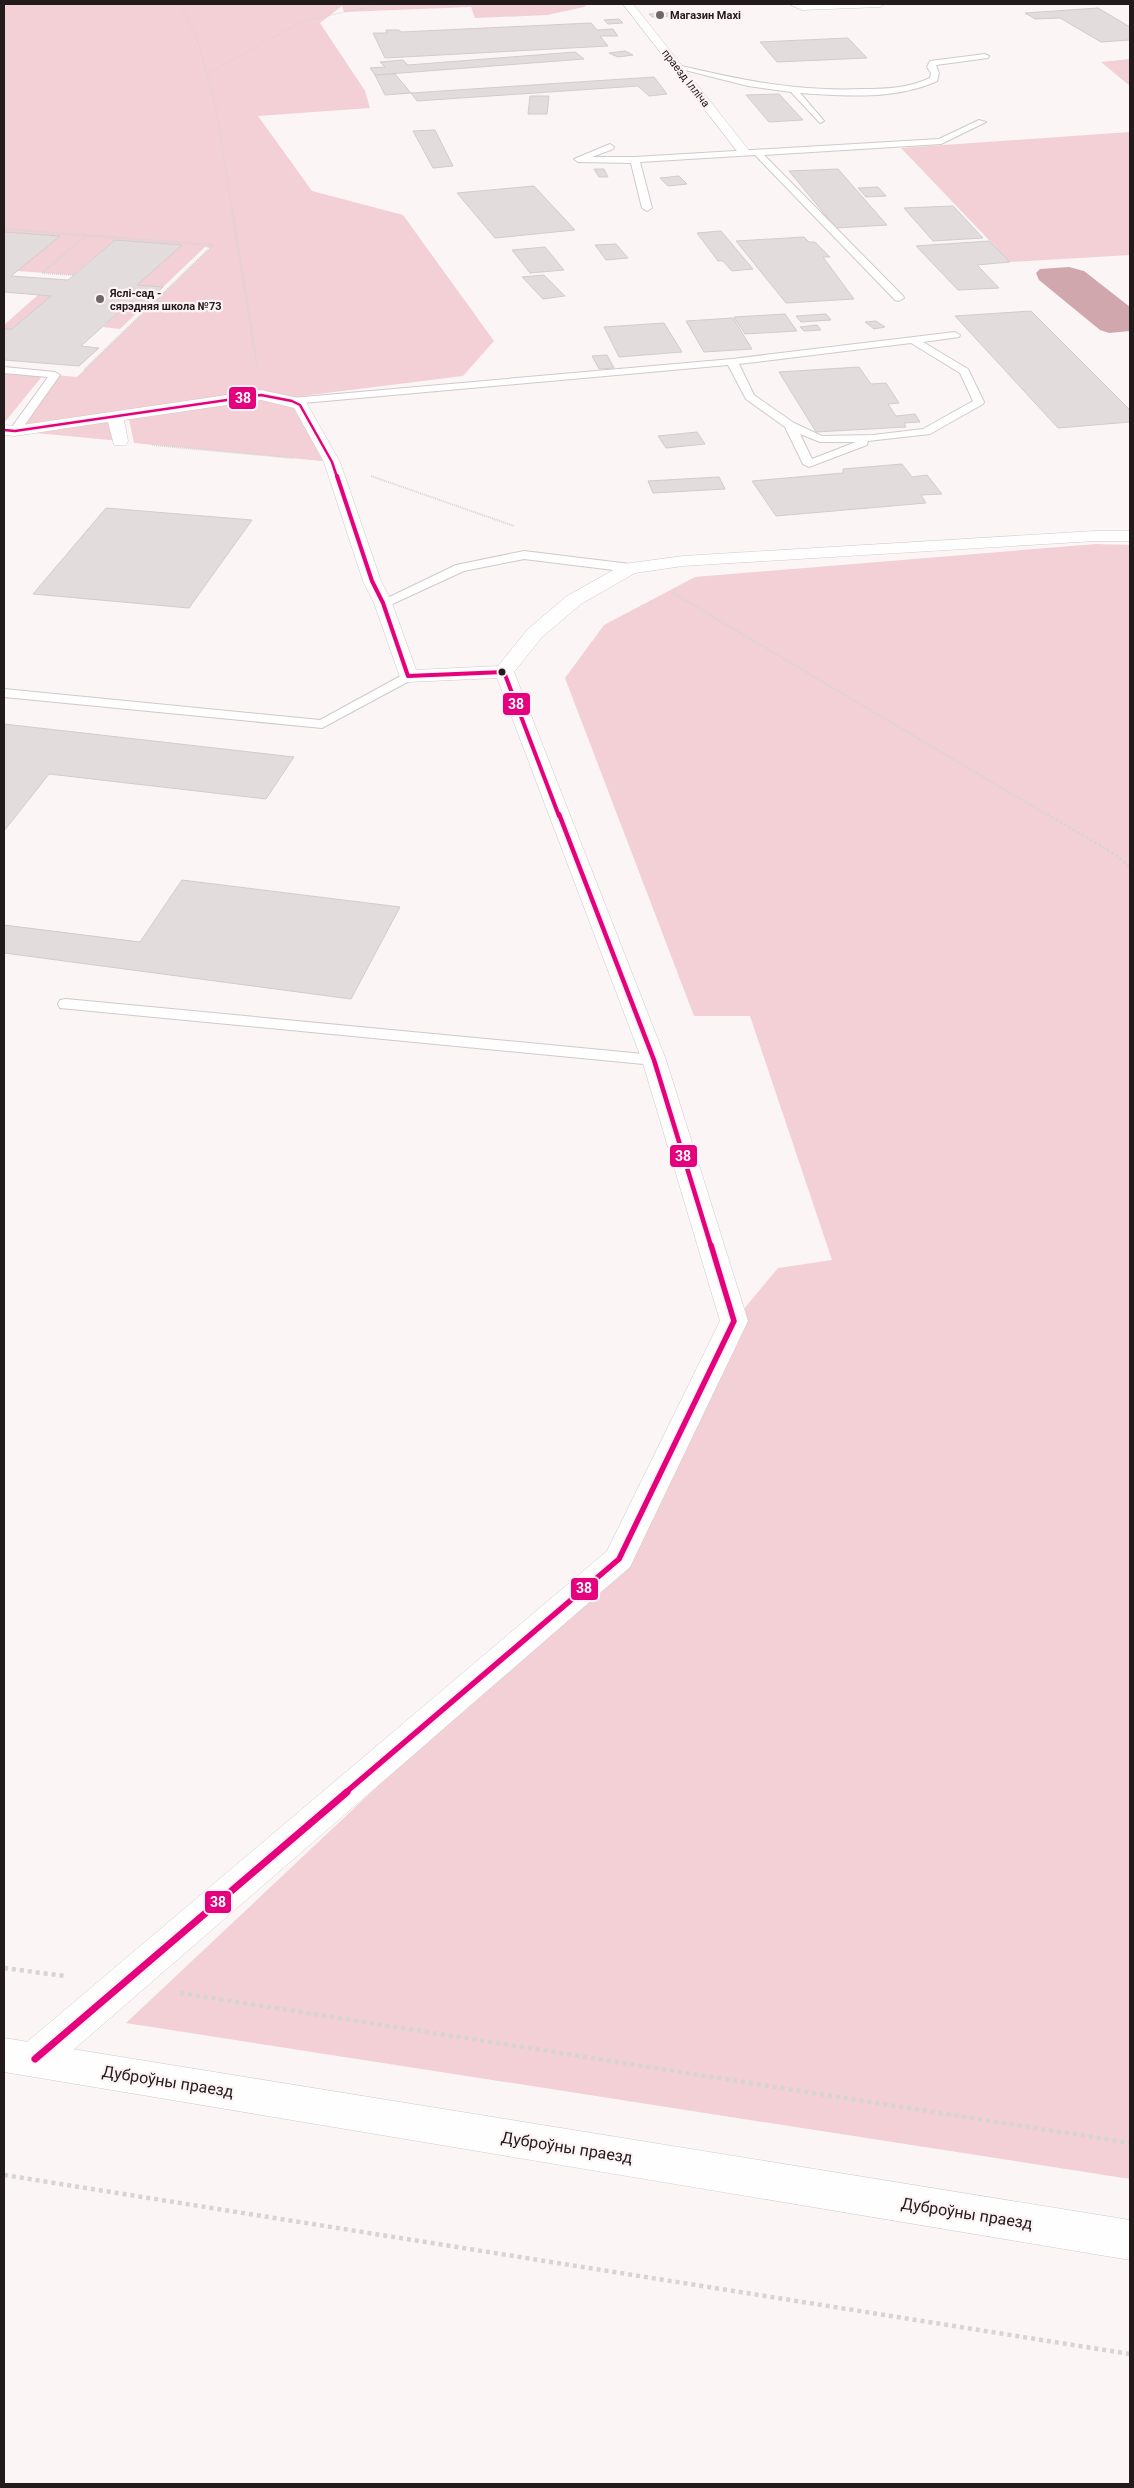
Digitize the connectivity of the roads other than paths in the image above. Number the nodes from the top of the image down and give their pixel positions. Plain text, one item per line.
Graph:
1 (628, 4) edge
2 (794, 4) edge
3 (880, 4) edge
4 (986, 56) dead end
5 (678, 67) junction
6 (792, 89) junction
7 (820, 121) dead end
8 (982, 122) dead end
9 (610, 147) dead end
10 (750, 152) junction
11 (635, 160) junction
12 (647, 208) dead end
13 (899, 298) dead end
14 (954, 335) dead end
15 (911, 339) junction
16 (732, 362) junction
17 (4, 370) edge
18 (292, 400) junction
19 (790, 425) junction
20 (9, 431) edge
21 (873, 438) junction
22 (1130, 536) edge
23 (630, 568) junction
24 (383, 603) junction
25 (504, 672) junction
26 (408, 676) junction
27 (4, 693) edge
28 (66, 1004) dead end
29 (654, 1060) junction
30 (20, 2057) edge
31 (1130, 2240) edge

1 - 5 street, праезд Ілліча
2 - 3 street
4 - 6 lane
5 - 6 lane
5 - 10 street, праезд Ілліча
6 - 7 lane
8 - 10 lane
9 - 11 lane
10 - 11 lane
10 - 13 lane
11 - 12 lane
14 - 15 lane
15 - 16 lane
15 - 21 lane
16 - 18 lane
16 - 19 lane
17 - 20 lane
18 - 20 street
18 - 24 street
19 - 21 lane
19 - 21 lane
22 - 23 street
23 - 24 lane
23 - 25 street
24 - 26 street
25 - 26 street
25 - 29 street
26 - 27 lane
28 - 29 lane
29 - 30 street
30 - 31 street, Дуброўны праезд

